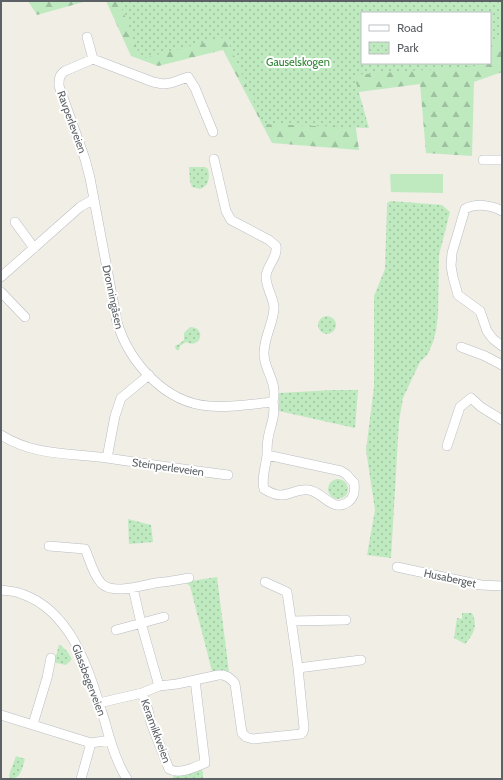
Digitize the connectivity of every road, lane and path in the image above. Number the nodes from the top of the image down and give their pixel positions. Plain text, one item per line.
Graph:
1 (87, 37) dead end
2 (93, 59) junction
3 (213, 132) dead end
4 (86, 159) joint
5 (214, 159) dead end
6 (484, 160) dead end
7 (502, 160) edge
8 (94, 198) junction
9 (502, 211) edge
10 (15, 222) dead end
11 (34, 248) junction
12 (1, 277) edge
13 (1, 292) edge
14 (25, 316) dead end
15 (502, 346) edge
16 (461, 347) dead end
17 (502, 365) edge
18 (149, 375) junction
19 (272, 402) junction
20 (502, 420) edge
21 (1, 435) edge
22 (447, 446) dead end
23 (267, 455) junction
24 (107, 458) junction
25 (228, 475) dead end
26 (49, 546) dead end
27 (398, 567) dead end
28 (189, 578) dead end
29 (264, 582) dead end
30 (502, 586) edge
31 (133, 588) junction
32 (1, 590) edge
33 (164, 617) dead end
34 (346, 620) dead end
35 (292, 621) junction
36 (141, 623) junction
37 (116, 630) dead end
38 (51, 658) dead end
39 (361, 660) dead end
40 (298, 668) junction
41 (195, 680) junction
42 (159, 686) junction
43 (142, 693) junction
44 (99, 703) junction
45 (1, 715) edge
46 (33, 724) junction
47 (110, 740) junction
48 (91, 743) junction
49 (81, 779) edge
50 (127, 779) edge

1 - 2 street
2 - 3 street
2 - 4 street, Ravperleveien
4 - 8 street, Dronningåsen
5 - 19 street
6 - 7 street
8 - 11 street
8 - 18 street, Dronningåsen
9 - 15 street
10 - 11 street
11 - 12 street
13 - 14 street
16 - 17 street
18 - 19 street, Dronningåsen
18 - 24 street
19 - 23 street
20 - 22 street
21 - 24 street, Steinperleveien
23 - 23 street
24 - 25 street, Steinperleveien
26 - 31 street
27 - 30 street, Husaberget
28 - 31 street
29 - 35 street, Keramikkveien
31 - 36 street
32 - 44 street, Glassbegerveien
33 - 36 street
34 - 35 street
35 - 40 street, Keramikkveien
36 - 37 street
36 - 42 street
38 - 46 street
39 - 40 street
40 - 41 street, Keramikkveien
41 - 42 street, Keramikkveien
41 - 43 street, Keramikkveien
42 - 43 street, Keramikkveien
43 - 44 street, Keramikkveien
44 - 47 street, Glassbegerveien
45 - 46 street
46 - 48 street
47 - 48 street
47 - 50 street, Glassbegerveien
48 - 49 street

